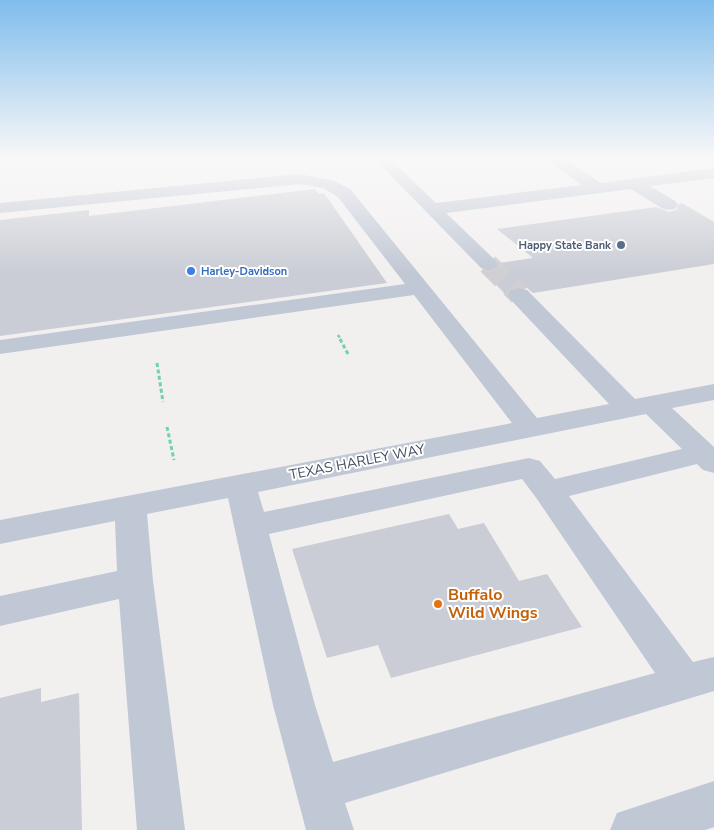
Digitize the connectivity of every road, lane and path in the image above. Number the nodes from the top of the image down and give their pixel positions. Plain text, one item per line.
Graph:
1 (127, 196) edge
2 (347, 196) edge
3 (419, 196) edge
4 (537, 196) edge
5 (654, 196) edge
6 (669, 205) dead end
7 (0, 208) edge
8 (432, 209) junction
9 (488, 264) tunnel mouth
10 (421, 288) junction
11 (519, 295) tunnel mouth
12 (338, 336) dead end
13 (0, 347) edge
14 (348, 354) dead end
15 (157, 363) dead end
16 (714, 392) edge
17 (162, 402) dead end
18 (640, 407) junction
19 (167, 426) dead end
20 (530, 428) junction
21 (709, 458) edge
22 (174, 460) dead end
23 (241, 485) junction
24 (548, 491) junction
25 (130, 506) junction
26 (251, 526) junction
27 (0, 532) edge
28 (135, 581) junction
29 (0, 611) edge
30 (699, 678) edge
31 (318, 789) junction
32 (714, 804) edge
33 (161, 830) edge
34 (330, 830) edge
35 (634, 830) edge

1 - 7 street
2 - 10 street
3 - 8 street
4 - 8 street
5 - 6 street
8 - 9 street
10 - 13 street
10 - 20 street
11 - 18 street
12 - 14 path
15 - 17 path
16 - 18 street, TEXAS HARLEY WAY
18 - 20 street, TEXAS HARLEY WAY
18 - 21 street
19 - 22 path
20 - 23 street, TEXAS HARLEY WAY
21 - 24 street
23 - 25 street, TEXAS HARLEY WAY
23 - 26 street
24 - 26 street
24 - 30 street
25 - 27 street, TEXAS HARLEY WAY
25 - 28 street
26 - 31 street
28 - 29 street
28 - 33 street
30 - 31 street
31 - 34 street
32 - 35 street

